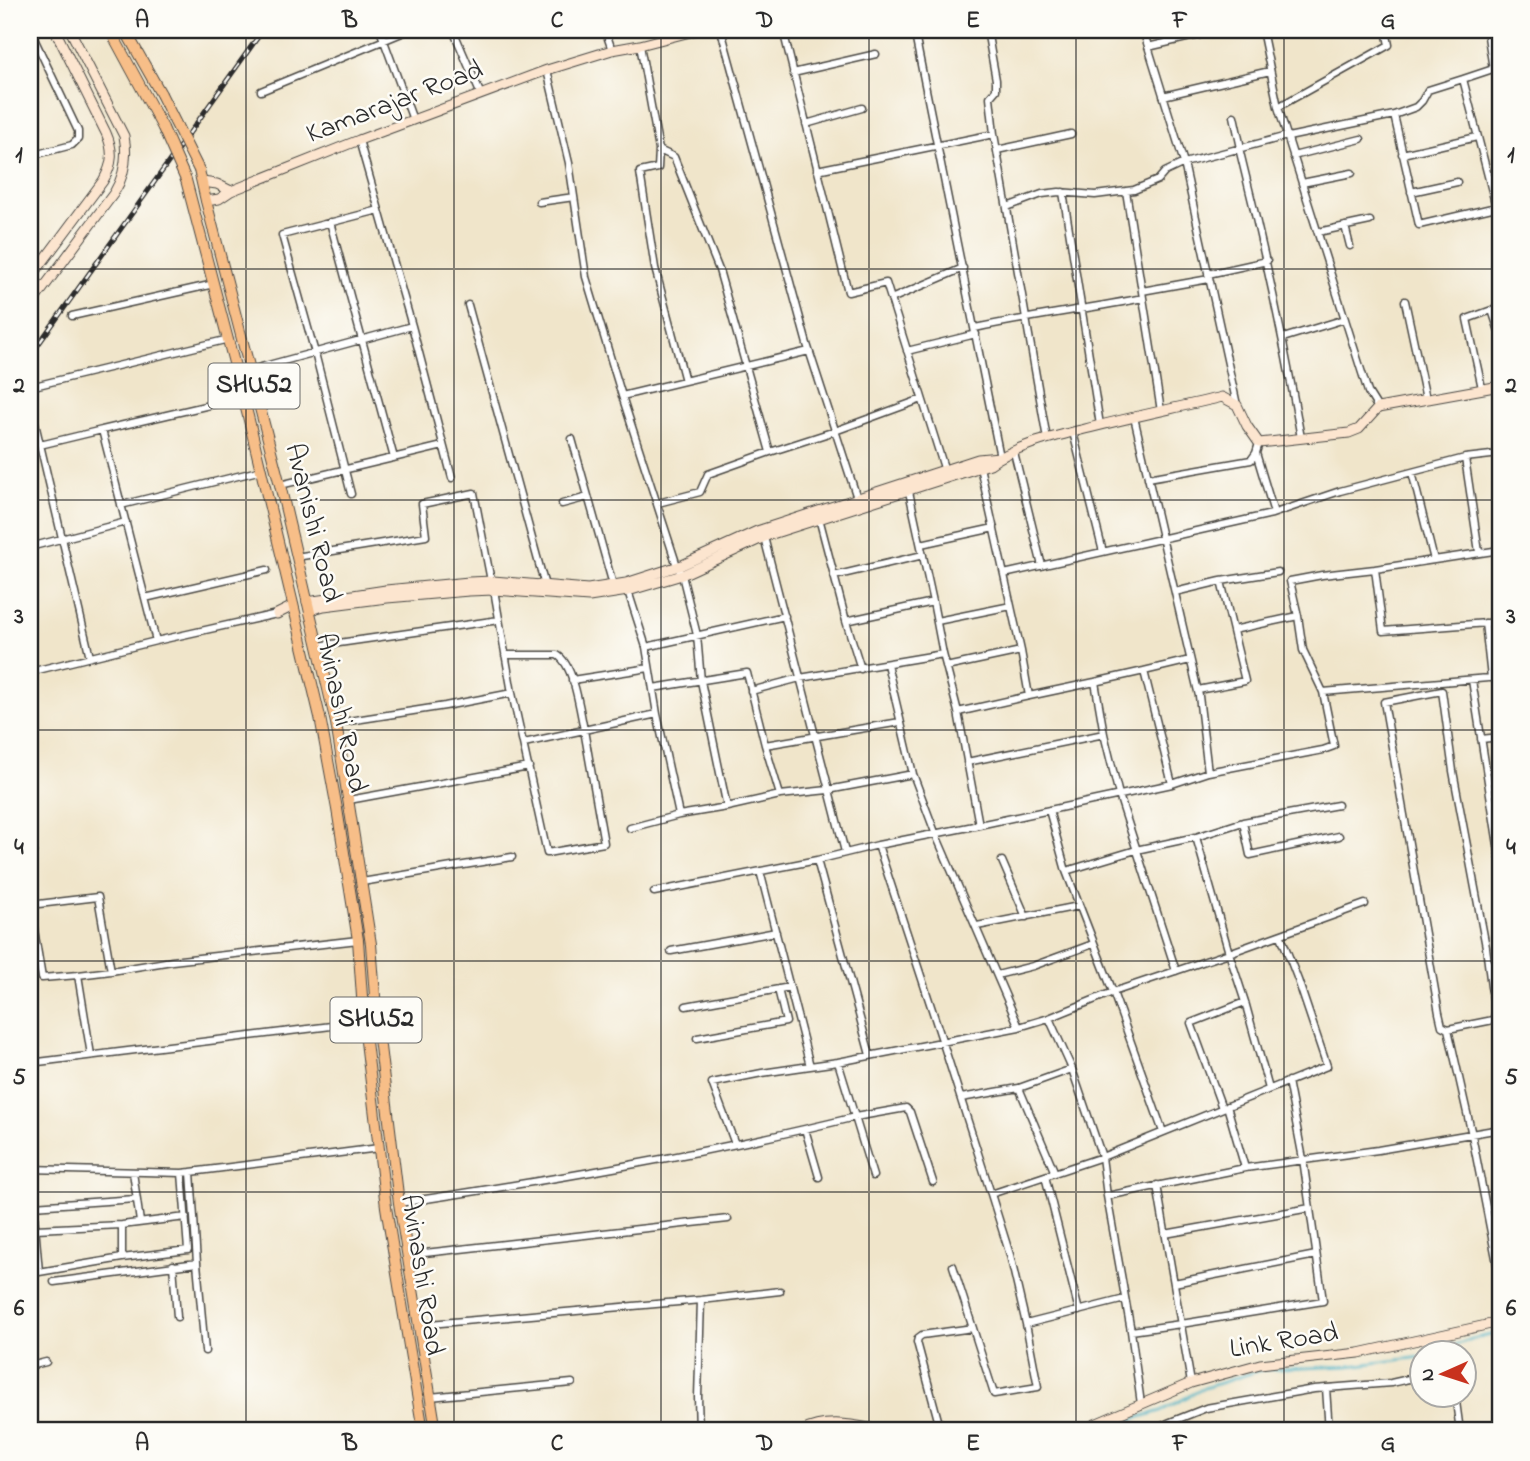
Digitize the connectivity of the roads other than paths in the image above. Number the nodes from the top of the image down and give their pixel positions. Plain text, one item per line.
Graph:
1 (30, 30) edge
2 (55, 30) edge
3 (70, 30) edge
4 (110, 30) edge
5 (125, 30) edge
6 (380, 30) edge
7 (409, 30) edge
8 (453, 30) edge
9 (605, 30) edge
10 (698, 30) edge
11 (721, 30) edge
12 (783, 30) edge
13 (914, 30) edge
14 (987, 30) edge
15 (1096, 30) edge
16 (1117, 30) edge
17 (1143, 30) edge
18 (1211, 30) edge
19 (1262, 30) edge
20 (1387, 30) edge
21 (1487, 30) edge
22 (668, 34) edge
23 (384, 40) junction
24 (640, 45) junction
25 (1148, 47) junction
26 (612, 50) junction
27 (876, 54) dead end
28 (1497, 69) edge
29 (547, 70) junction
30 (1270, 71) junction
31 (793, 73) junction
32 (1463, 79) junction
33 (261, 91) dead end
34 (481, 95) junction
35 (1163, 96) junction
36 (1278, 107) junction
37 (862, 108) dead end
38 (1394, 115) junction
39 (1234, 116) dead end
40 (413, 120) junction
41 (806, 124) junction
42 (994, 134) junction
43 (1072, 134) dead end
44 (1287, 137) junction
45 (1477, 137) junction
46 (1361, 139) dead end
47 (359, 140) junction
48 (938, 144) junction
49 (1240, 148) junction
50 (659, 150) junction
51 (997, 150) junction
52 (1402, 153) junction
53 (30, 156) edge
54 (1293, 156) junction
55 (1184, 163) junction
56 (817, 170) junction
57 (1352, 173) dead end
58 (202, 182) junction
59 (1457, 182) dead end
60 (1302, 183) junction
61 (231, 191) junction
62 (1126, 191) junction
63 (1063, 192) junction
64 (1410, 192) junction
65 (574, 197) junction
66 (206, 201) junction
67 (539, 202) dead end
68 (1496, 206) junction
69 (1007, 207) junction
70 (379, 210) junction
71 (1370, 221) dead end
72 (330, 222) junction
73 (1345, 226) junction
74 (1500, 231) edge
75 (1318, 232) junction
76 (1350, 246) dead end
77 (1267, 261) junction
78 (963, 268) junction
79 (1208, 276) junction
80 (30, 279) edge
81 (214, 284) junction
82 (1142, 294) junction
83 (891, 299) junction
84 (1405, 301) dead end
85 (468, 305) dead end
86 (30, 306) edge
87 (1500, 307) edge
88 (1082, 310) junction
89 (1492, 310) junction
90 (72, 316) dead end
91 (1025, 318) junction
92 (1345, 319) junction
93 (412, 326) junction
94 (975, 331) junction
95 (1500, 334) edge
96 (1283, 338) junction
97 (361, 340) junction
98 (230, 344) junction
99 (243, 346) junction
100 (809, 351) junction
101 (907, 351) junction
102 (315, 353) junction
103 (747, 366) junction
104 (250, 370) junction
105 (685, 381) junction
106 (1500, 386) edge
107 (30, 387) edge
108 (1482, 388) junction
109 (622, 396) junction
110 (244, 397) junction
111 (922, 399) junction
112 (1426, 399) junction
113 (30, 402) edge
114 (1237, 405) junction
115 (1378, 408) junction
116 (1161, 411) junction
117 (261, 413) junction
118 (248, 416) junction
119 (1134, 417) junction
120 (1100, 425) junction
121 (102, 430) junction
122 (835, 431) junction
123 (1073, 432) junction
124 (1301, 438) junction
125 (572, 439) dead end
126 (1046, 439) junction
127 (1259, 443) junction
128 (40, 445) junction
129 (443, 446) junction
130 (1014, 452) junction
131 (771, 453) junction
132 (1256, 453) junction
133 (1500, 454) edge
134 (1000, 457) junction
135 (394, 458) junction
136 (1465, 458) junction
137 (980, 467) junction
138 (262, 470) junction
139 (344, 470) junction
140 (945, 471) junction
141 (1412, 472) junction
142 (452, 478) dead end
143 (1148, 478) junction
144 (280, 485) junction
145 (908, 486) junction
146 (351, 494) dead end
147 (588, 497) junction
148 (857, 498) junction
149 (658, 503) junction
150 (562, 504) dead end
151 (121, 505) junction
152 (1274, 513) junction
153 (819, 518) junction
154 (125, 523) junction
155 (994, 528) junction
156 (764, 537) junction
157 (1163, 538) junction
158 (62, 539) junction
159 (921, 544) junction
160 (30, 547) edge
161 (1500, 550) edge
162 (1104, 552) junction
163 (1479, 552) junction
164 (923, 555) junction
165 (296, 557) junction
166 (1434, 560) junction
167 (1042, 566) junction
168 (1375, 569) junction
169 (267, 570) dead end
170 (679, 570) junction
171 (1278, 572) dead end
172 (1004, 574) junction
173 (834, 576) junction
174 (1221, 581) junction
175 (492, 585) junction
176 (613, 585) junction
177 (545, 586) junction
178 (628, 591) junction
179 (1175, 592) junction
180 (145, 598) junction
181 (933, 602) junction
182 (308, 606) junction
183 (1011, 606) junction
184 (294, 610) junction
185 (277, 614) joint
186 (785, 616) junction
187 (1298, 616) junction
188 (499, 620) junction
189 (846, 621) junction
190 (937, 621) junction
191 (1500, 622) edge
192 (1485, 623) junction
193 (1233, 630) junction
194 (697, 635) junction
195 (156, 641) junction
196 (318, 646) junction
197 (646, 647) junction
198 (1021, 650) junction
199 (943, 654) junction
200 (505, 655) junction
201 (90, 657) junction
202 (1191, 660) junction
203 (887, 664) junction
204 (946, 667) junction
205 (649, 668) junction
206 (861, 669) junction
207 (1144, 671) junction
208 (30, 672) edge
209 (1500, 677) edge
210 (800, 678) junction
211 (1491, 678) junction
212 (572, 680) junction
213 (1472, 680) junction
214 (701, 681) junction
215 (1095, 682) junction
216 (653, 688) junction
217 (1198, 690) junction
218 (751, 691) junction
219 (1323, 692) junction
220 (512, 693) junction
221 (1029, 696) junction
222 (957, 712) junction
223 (657, 714) junction
224 (900, 722) junction
225 (336, 723) junction
226 (584, 730) junction
227 (1104, 734) junction
228 (814, 736) junction
229 (1500, 737) edge
230 (1481, 739) junction
231 (524, 743) junction
232 (765, 745) junction
233 (967, 762) junction
234 (529, 767) junction
235 (1208, 772) junction
236 (913, 774) junction
237 (345, 777) junction
238 (331, 780) junction
239 (1172, 784) junction
240 (828, 790) junction
241 (780, 795) junction
242 (1119, 795) junction
243 (349, 800) junction
244 (1338, 805) dead end
245 (727, 807) junction
246 (1049, 810) junction
247 (679, 815) junction
248 (1243, 822) junction
249 (979, 825) junction
250 (630, 828) dead end
251 (30, 833) edge
252 (936, 835) junction
253 (1339, 836) dead end
254 (1196, 837) junction
255 (878, 845) junction
256 (1136, 850) junction
257 (30, 852) edge
258 (845, 852) junction
259 (512, 857) dead end
260 (1500, 858) edge
261 (817, 859) junction
262 (1002, 861) dead end
263 (760, 871) junction
264 (1066, 871) junction
265 (362, 882) junction
266 (654, 892) dead end
267 (1364, 904) dead end
268 (1079, 906) junction
269 (1026, 917) junction
270 (977, 926) junction
271 (776, 932) junction
272 (1281, 936) junction
273 (358, 940) junction
274 (1093, 944) junction
275 (671, 951) dead end
276 (1229, 953) junction
277 (111, 971) junction
278 (1176, 971) junction
279 (78, 975) junction
280 (997, 975) junction
281 (790, 987) junction
282 (778, 989) junction
283 (1113, 992) junction
284 (1245, 1002) junction
285 (686, 1006) dead end
286 (1049, 1018) junction
287 (364, 1022) junction
288 (1019, 1027) junction
289 (1448, 1029) junction
290 (696, 1038) dead end
291 (942, 1040) junction
292 (91, 1055) junction
293 (870, 1055) junction
294 (838, 1062) junction
295 (30, 1063) edge
296 (810, 1066) junction
297 (1072, 1069) junction
298 (1288, 1081) junction
299 (1019, 1088) junction
300 (1269, 1088) junction
301 (961, 1098) junction
302 (1224, 1107) junction
303 (855, 1117) junction
304 (805, 1129) junction
305 (1500, 1129) edge
306 (1163, 1132) junction
307 (1472, 1135) junction
308 (735, 1144) junction
309 (379, 1148) junction
310 (1102, 1157) junction
311 (1303, 1159) junction
312 (1245, 1168) junction
313 (133, 1172) junction
314 (191, 1172) junction
315 (182, 1173) junction
316 (1055, 1173) junction
317 (873, 1176) dead end
318 (1045, 1176) junction
319 (819, 1177) dead end
320 (933, 1182) dead end
321 (1157, 1185) junction
322 (991, 1194) junction
323 (1107, 1196) junction
324 (136, 1199) junction
325 (399, 1203) junction
326 (33, 1206) junction
327 (1310, 1208) junction
328 (186, 1217) junction
329 (728, 1219) dead end
330 (140, 1222) junction
331 (122, 1225) junction
332 (35, 1229) junction
333 (1500, 1233) edge
334 (1165, 1234) junction
335 (1491, 1235) junction
336 (407, 1255) junction
337 (1316, 1255) junction
338 (122, 1258) junction
339 (197, 1263) junction
340 (173, 1265) junction
341 (953, 1266) dead end
342 (1500, 1279) edge
343 (54, 1282) dead end
344 (1174, 1283) junction
345 (780, 1291) dead end
346 (1125, 1299) junction
347 (701, 1300) junction
348 (1079, 1311) junction
349 (177, 1317) dead end
350 (1500, 1322) edge
351 (1027, 1324) junction
352 (1181, 1324) junction
353 (418, 1325) junction
354 (973, 1328) junction
355 (1131, 1331) junction
356 (205, 1351) dead end
357 (46, 1362) dead end
358 (30, 1366) edge
359 (1408, 1379) edge
360 (572, 1383) dead end
361 (1191, 1383) junction
362 (1326, 1388) junction
363 (430, 1397) junction
364 (1141, 1404) junction
365 (1457, 1408) edge
366 (423, 1431) edge
367 (436, 1431) edge
368 (699, 1431) edge
369 (803, 1431) edge
370 (887, 1431) edge
371 (941, 1431) edge
372 (1083, 1431) edge
373 (1153, 1431) edge
374 (1329, 1431) edge
375 (1460, 1431) edge

1 - 53 street
2 - 80 street
3 - 86 street
4 - 81 main road, Avinashi Road / SHU52, bridge
5 - 58 main road, Avanishi Road / SHU52, bridge
6 - 23 street
7 - 23 street
8 - 34 street
9 - 26 street
10 - 22 street, Kamarajar Road
11 - 100 street
12 - 31 street
13 - 48 street
14 - 42 street
15 - 16 street
17 - 25 street
18 - 25 street
19 - 30 street
20 - 36 street
21 - 28 street
22 - 24 street, Kamarajar Road
23 - 33 street
23 - 40 street
24 - 26 street, Kamarajar Road
24 - 50 street
25 - 35 street
26 - 29 street, Kamarajar Road
27 - 31 street
28 - 32 street
29 - 34 street, Kamarajar Road
29 - 65 street
30 - 35 street
30 - 36 street
31 - 41 street
32 - 38 street
32 - 45 street
34 - 40 street, Kamarajar Road
35 - 55 street
36 - 44 street
37 - 41 street
38 - 44 street
38 - 52 street
39 - 49 street
40 - 47 street, Kamarajar Road
41 - 56 street
42 - 48 street
42 - 51 street
43 - 51 street
44 - 49 street
44 - 54 street
45 - 52 street
45 - 68 street
46 - 54 street
47 - 61 street, Kamarajar Road
47 - 70 street
48 - 56 street
48 - 78 street
49 - 55 street
49 - 77 street
50 - 103 street
50 - 105 street
51 - 69 street
52 - 64 street
54 - 60 street
55 - 62 street
55 - 79 street
56 - 83 street
57 - 60 street
58 - 61 street
58 - 66 main road, Avanishi Road / SHU52
59 - 64 street
60 - 75 street
61 - 66 street, Kamarajar Road
62 - 63 street
62 - 82 street
63 - 69 street
63 - 88 street
64 - 68 street
65 - 67 street
65 - 109 street
66 - 99 main road, Avanishi Road / SHU52
68 - 74 street
69 - 91 street
70 - 72 street
70 - 93 street
71 - 73 street
72 - 97 street
72 - 102 street
73 - 75 street
73 - 76 street
75 - 92 street
77 - 79 street
77 - 96 street
78 - 83 street
78 - 94 street
79 - 82 street
79 - 114 street
81 - 90 street
81 - 98 main road, Avinashi Road / SHU52
82 - 88 street
82 - 116 street
83 - 101 street
84 - 112 street
85 - 177 street
87 - 89 street
88 - 91 street
88 - 120 street
89 - 95 street
89 - 108 street
91 - 94 street
91 - 126 street
92 - 96 street
92 - 115 street
93 - 97 street
93 - 129 street
94 - 101 street
94 - 134 street
96 - 124 street
97 - 102 street
97 - 135 street
98 - 99 main road
98 - 107 street
98 - 110 main road, Avinashi Road / SHU52
99 - 104 main road, Avanishi Road / SHU52
100 - 103 street
100 - 122 street
101 - 111 street
102 - 104 street
102 - 139 street
103 - 105 street
103 - 131 street
104 - 117 main road, Avanishi Road / SHU52
105 - 109 street
106 - 108 street
108 - 112 street
109 - 149 street
110 - 118 main road, Avinashi Road / SHU52
110 - 121 street
111 - 122 street
111 - 140 street
112 - 115 street
113 - 128 street
114 - 116 street
114 - 127 street
115 - 124 street
116 - 119 street
117 - 118 main road
117 - 144 main road, Avanishi Road / SHU52
118 - 138 main road, Avinashi Road / SHU52
119 - 120 street
119 - 143 street
120 - 123 street
121 - 128 street
121 - 151 street
122 - 131 street
122 - 148 street
123 - 126 street
123 - 162 street
124 - 127 street
125 - 147 street
126 - 130 street
127 - 132 street
128 - 158 street
129 - 135 street
129 - 142 street
130 - 134 street
130 - 167 street
131 - 149 street
132 - 143 street
132 - 152 street
133 - 136 street
134 - 137 street
134 - 140 street
135 - 139 street
136 - 141 street
136 - 163 street
137 - 145 street
137 - 155 street
138 - 151 street
138 - 184 main road, Avinashi Road / SHU52
139 - 144 street
139 - 146 street
140 - 145 street
141 - 152 street
141 - 166 street
143 - 157 street
144 - 165 main road, Avanishi Road / SHU52
145 - 148 street
145 - 153 street
145 - 159 street
147 - 150 street
147 - 176 street
148 - 170 street
149 - 170 street
151 - 154 street
152 - 157 street
153 - 156 street
153 - 173 street
154 - 158 street
154 - 180 street
155 - 159 street
155 - 172 street
156 - 170 street
156 - 186 street
157 - 162 street
157 - 179 street
158 - 160 street
158 - 201 street
159 - 164 street
161 - 163 street
162 - 167 street
163 - 166 street
164 - 173 street
164 - 181 street
165 - 175 street
165 - 182 main road, Avanishi Road / SHU52
166 - 168 street
167 - 172 street
168 - 187 street
168 - 192 street
169 - 180 street
170 - 176 street
170 - 178 street
170 - 194 street
171 - 174 street
172 - 183 street
173 - 189 street
174 - 179 street
174 - 193 street
175 - 177 street
175 - 178 street
175 - 182 street
175 - 188 street
176 - 177 street
178 - 197 street
179 - 202 street
180 - 195 street
181 - 189 street
181 - 190 street
182 - 196 main road, Avanishi Road / SHU52
183 - 190 street
183 - 198 street
184 - 185 street
184 - 238 main road, Avinashi Road / SHU52
185 - 195 street
186 - 194 street
186 - 210 street
187 - 193 street
187 - 219 street
188 - 196 street
188 - 200 street
189 - 206 street
190 - 199 street
191 - 192 street
192 - 211 street
193 - 217 street
194 - 197 street
194 - 214 street
195 - 201 street
196 - 225 main road, Avanishi Road / SHU52
197 - 205 street
198 - 204 street
198 - 221 street
199 - 203 street
199 - 204 street
200 - 212 street
200 - 220 street
201 - 208 street
202 - 207 street
202 - 217 street
203 - 206 street
203 - 224 street
204 - 222 street
205 - 212 street
205 - 216 street
206 - 210 street
207 - 215 street
207 - 239 street
209 - 211 street
210 - 218 street
210 - 228 street
211 - 213 street
212 - 226 street
213 - 219 street
213 - 230 street
214 - 216 street
214 - 218 street
214 - 245 street
215 - 221 street
215 - 227 street
216 - 223 street
217 - 235 street
218 - 232 street
219 - 235 street
220 - 225 street
220 - 231 street
221 - 222 street
222 - 233 street
223 - 226 street
223 - 247 street
224 - 228 street
224 - 236 street
225 - 237 main road, Avanishi Road / SHU52
226 - 231 street
226 - 234 street
227 - 233 street
227 - 242 street
228 - 232 street
228 - 240 street
229 - 230 street
230 - 260 street
231 - 234 street
232 - 241 street
233 - 249 street
234 - 243 street
235 - 239 street
236 - 240 street
236 - 252 street
237 - 238 main road
237 - 243 main road, Avanishi Road / SHU52
238 - 273 main road, Avinashi Road / SHU52
239 - 242 street
240 - 241 street
240 - 258 street
241 - 245 street
242 - 246 street
242 - 256 street
243 - 265 main road, Avanishi Road / SHU52
244 - 248 street
245 - 247 street
246 - 249 street
246 - 264 street
247 - 250 street
248 - 253 street
248 - 254 street
249 - 252 street
251 - 257 street
252 - 255 street
252 - 270 street
254 - 256 street
254 - 276 street
255 - 258 street
255 - 291 street
256 - 264 street
256 - 278 street
258 - 261 street
259 - 265 street
261 - 263 street
261 - 293 street
262 - 269 street
263 - 266 street
263 - 271 street
264 - 268 street
265 - 325 main road, Avanishi Road / SHU52
267 - 272 street
268 - 269 street
268 - 274 street
269 - 270 street
270 - 280 street
271 - 275 street
271 - 281 street
272 - 276 street
272 - 298 street
273 - 277 street
273 - 287 main road, Avinashi Road / SHU52
274 - 280 street
274 - 283 street
276 - 278 street
276 - 284 street
277 - 279 street
277 - 279 street
278 - 283 street
279 - 292 street
280 - 288 street
281 - 282 street
281 - 296 street
282 - 285 street
282 - 290 street
283 - 286 street
283 - 306 street
284 - 300 street
284 - 302 street
286 - 288 street
286 - 297 street
287 - 292 street
287 - 309 main road, Avinashi Road / SHU52
288 - 291 street
289 - 289 street
289 - 307 street
291 - 293 street
291 - 301 street
292 - 295 street
293 - 294 street
294 - 296 street
294 - 303 street
296 - 308 street
297 - 299 street
297 - 310 street
298 - 300 street
298 - 311 street
299 - 301 street
299 - 316 street
300 - 302 street
301 - 322 street
302 - 306 street
302 - 312 street
303 - 304 street
303 - 317 street
303 - 320 street
304 - 308 street
304 - 319 street
305 - 307 street
306 - 310 street
307 - 311 street
307 - 335 street
308 - 325 street
309 - 314 street
309 - 366 main road, Avinashi Road / SHU52
310 - 316 street
310 - 323 street
311 - 312 street
311 - 327 street
312 - 321 street
313 - 315 street
313 - 324 street
313 - 326 street
314 - 315 street
314 - 339 street
315 - 328 street
316 - 318 street
318 - 322 street
318 - 348 street
321 - 323 street
321 - 334 street
322 - 351 street
323 - 346 street
324 - 326 street
324 - 330 street
325 - 336 main road, Avanishi Road / SHU52
326 - 332 street
327 - 334 street
327 - 337 street
328 - 330 street
328 - 338 street
329 - 336 street
330 - 331 street
331 - 332 street
331 - 338 street
332 - 338 street
333 - 335 street
334 - 344 street
335 - 342 street
336 - 353 main road, Avanishi Road / SHU52
337 - 344 street
337 - 352 street
339 - 340 street
339 - 356 street
340 - 343 street
340 - 349 street
341 - 354 street
344 - 352 street
345 - 347 street
346 - 348 street
346 - 355 street
347 - 353 street
347 - 368 street
348 - 351 street
350 - 361 street, Link Road
351 - 354 street
352 - 355 street
352 - 361 street
353 - 363 main road, Avanishi Road / SHU52
354 - 371 street
355 - 364 street
357 - 358 street
359 - 362 street
360 - 363 street
361 - 364 street, Link Road
362 - 373 street
362 - 374 street
363 - 367 main road, Avanishi Road / SHU52
364 - 372 street, Link Road
365 - 375 street
369 - 370 street

